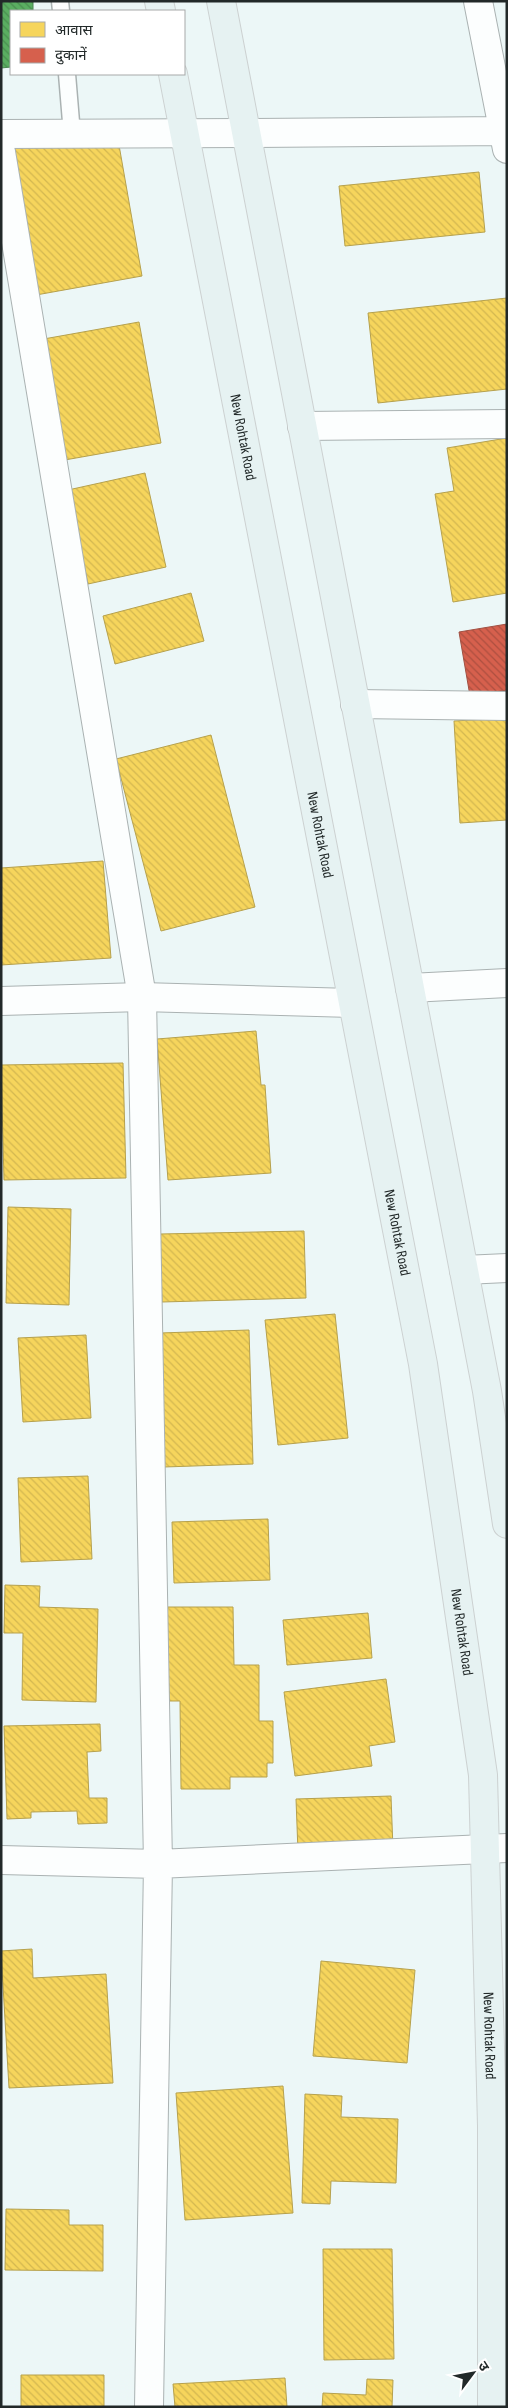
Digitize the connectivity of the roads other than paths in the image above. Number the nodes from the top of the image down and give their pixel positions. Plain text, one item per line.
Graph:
1 (221, 1) edge
2 (478, 1) edge
3 (67, 75) edge
4 (172, 75) edge
5 (184, 133) junction
6 (245, 133) junction
7 (1, 134) edge
8 (72, 134) junction
9 (506, 137) edge
10 (1, 152) edge
11 (507, 424) edge
12 (302, 426) junction
13 (355, 704) junction
14 (507, 706) edge
15 (507, 983) edge
16 (410, 988) junction
17 (142, 997) junction
18 (1, 1001) edge
19 (352, 1004) junction
20 (507, 1268) edge
21 (464, 1270) junction
22 (507, 1524) edge
23 (496, 1848) edge
24 (1, 1860) edge
25 (158, 1864) junction
26 (149, 2407) edge
27 (492, 2407) edge

1 - 6 main road
2 - 9 street
3 - 8 lane
4 - 5 main road, New Rohtak Road
5 - 6 street
5 - 8 street
5 - 19 main road, New Rohtak Road
6 - 9 street
6 - 12 main road
7 - 8 street
10 - 17 street
11 - 12 street
12 - 13 main road
13 - 14 street
13 - 16 main road
15 - 16 street
16 - 21 main road
17 - 18 street
17 - 19 street
17 - 25 street
19 - 23 main road, New Rohtak Road
20 - 21 street
21 - 22 main road
23 - 25 street
23 - 27 main road, New Rohtak Road
24 - 25 street
25 - 26 street

